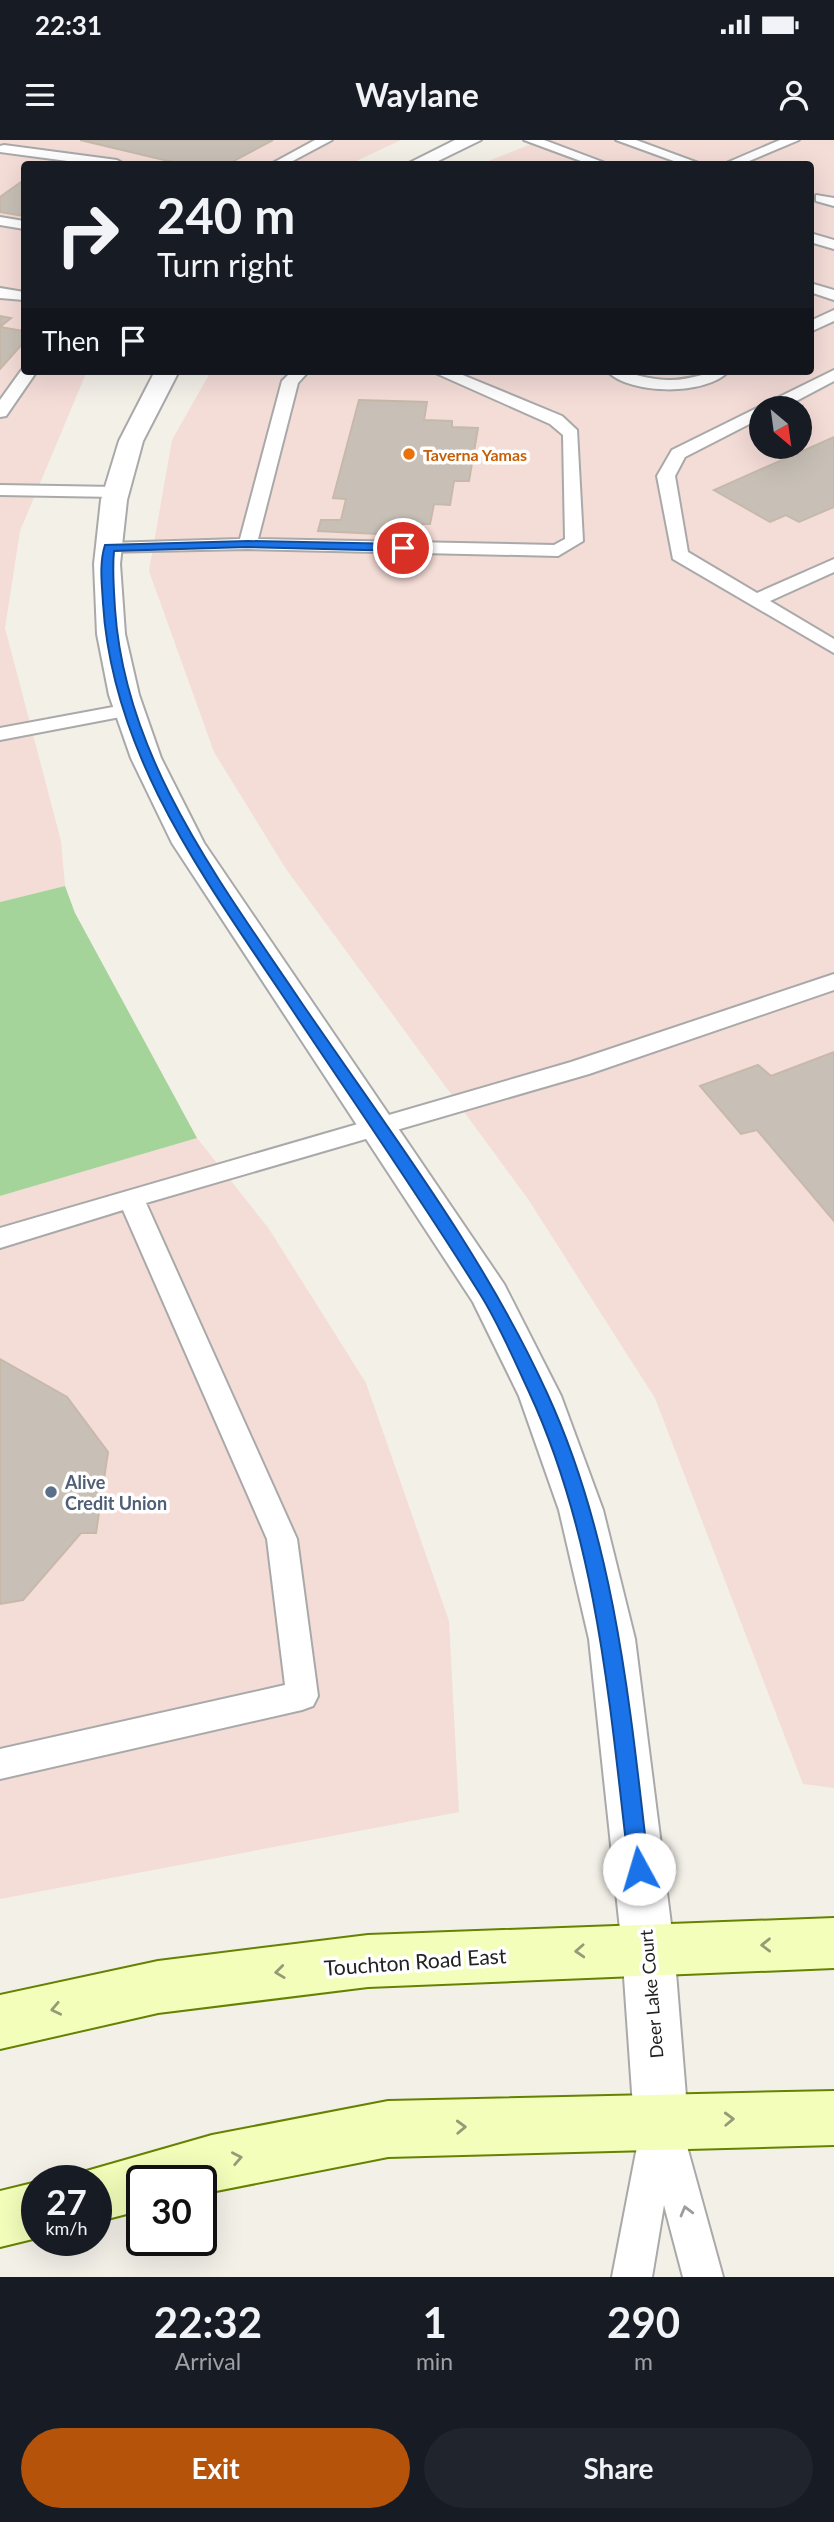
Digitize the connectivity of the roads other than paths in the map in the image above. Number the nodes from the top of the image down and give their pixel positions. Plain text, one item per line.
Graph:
1 (325, 140) edge
2 (471, 140) edge
3 (531, 140) edge
4 (623, 140) edge
5 (792, 140) edge
6 (600, 145) dead end
7 (2, 149) edge
8 (574, 155) junction
9 (94, 161) edge
10 (284, 161) edge
11 (424, 161) edge
12 (592, 161) edge
13 (685, 161) edge
14 (739, 161) edge
15 (0, 164) edge
16 (0, 221) edge
17 (21, 224) edge
18 (814, 238) edge
19 (834, 246) edge
20 (814, 288) edge
21 (0, 293) edge
22 (834, 295) edge
23 (21, 296) edge
24 (834, 315) edge
25 (814, 325) edge
26 (26, 375) edge
27 (165, 375) edge
28 (297, 375) edge
29 (449, 375) edge
30 (625, 375) edge
31 (713, 375) edge
32 (834, 375) edge
33 (0, 386) edge
34 (17, 388) junction
35 (793, 396) edge
36 (0, 412) edge
37 (749, 418) edge
38 (0, 490) edge
39 (116, 492) junction
40 (248, 544) junction
41 (109, 548) junction
42 (834, 565) edge
43 (755, 601) junction
44 (834, 647) edge
45 (129, 710) junction
46 (0, 734) edge
47 (834, 982) edge
48 (378, 1128) junction
49 (131, 1198) junction
50 (0, 1238) edge
51 (0, 1764) edge
52 (834, 1943) edge
53 (648, 1948) junction
54 (0, 2022) edge
55 (834, 2118) edge
56 (661, 2121) junction
57 (204, 2165) edge
58 (21, 2214) edge
59 (0, 2219) edge
60 (632, 2277) edge
61 (703, 2277) edge

1 - 10 lane
2 - 11 street
3 - 8 lane
4 - 13 lane
5 - 14 lane
6 - 8 lane
7 - 9 lane
7 - 15 lane
8 - 12 lane
16 - 17 lane
18 - 19 lane
20 - 22 lane
21 - 23 lane
24 - 25 lane
26 - 34 lane
27 - 39 street, Deer Lake Court
28 - 40 lane
29 - 40 lane
30 - 31 lane
32 - 35 lane
33 - 34 lane
34 - 36 lane
37 - 43 lane
38 - 39 lane
39 - 41 street, Deer Lake Court
40 - 41 lane
41 - 45 street, Deer Lake Court
42 - 43 lane
43 - 44 lane
45 - 46 lane
45 - 48 street, Deer Lake Court
47 - 48 lane
48 - 49 lane
48 - 53 street, Deer Lake Court
49 - 50 lane
49 - 51 lane
52 -> 53 street, Touchton Road East
53 -> 54 street, Touchton Road East
53 - 56 street, Deer Lake Court
56 -> 55 street
57 -> 56 street
56 - 60 lane
61 -> 56 lane
58 - 59 street

